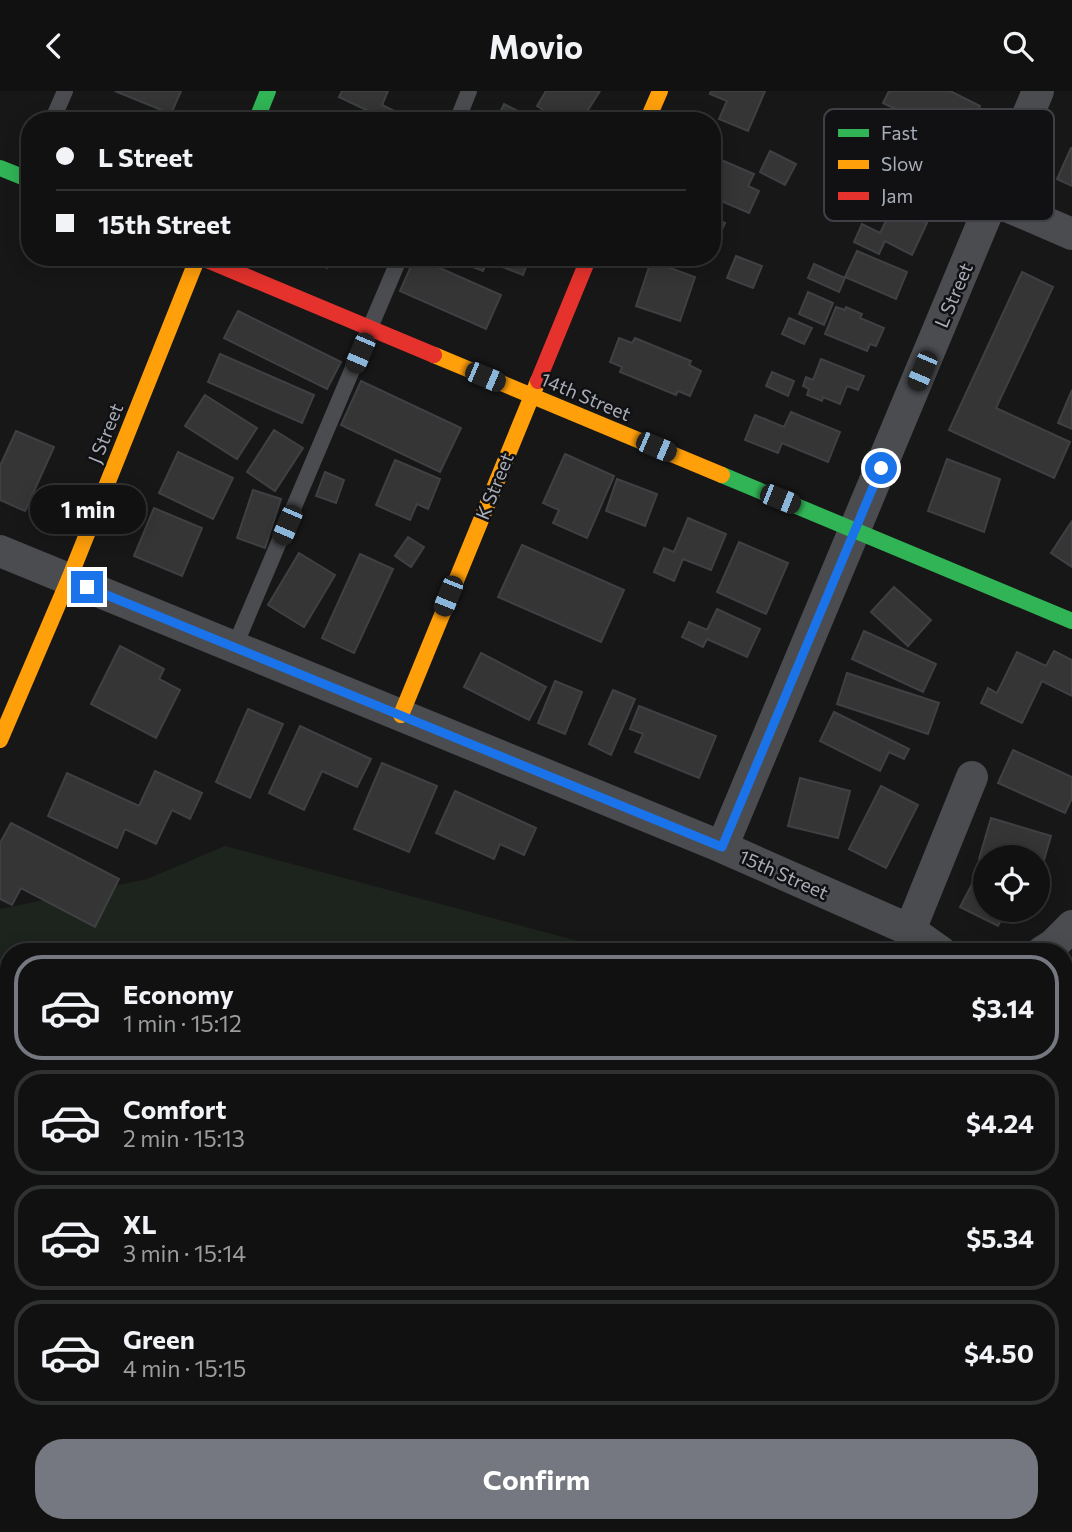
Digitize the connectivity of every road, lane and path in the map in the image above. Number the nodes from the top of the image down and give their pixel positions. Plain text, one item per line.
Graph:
1 (65, 91) edge
2 (268, 91) edge
3 (469, 91) edge
4 (660, 91) edge
5 (1038, 91) edge
6 (1031, 109) edge
7 (56, 112) edge
8 (260, 112) edge
9 (461, 112) edge
10 (651, 112) edge
11 (0, 168) edge
12 (21, 175) edge
13 (984, 221) edge
14 (1042, 221) edge
15 (1072, 234) edge
16 (195, 266) edge
17 (220, 266) edge
18 (396, 266) edge
19 (585, 266) edge
20 (371, 329) junction
21 (531, 396) junction
22 (855, 531) junction
23 (0, 551) edge
24 (69, 579) junction
25 (1072, 621) edge
26 (234, 648) junction
27 (401, 715) junction
28 (0, 740) edge
29 (972, 777) dead end
30 (722, 847) junction
31 (1072, 926) edge
32 (910, 930) junction
33 (928, 943) edge
34 (1054, 943) edge

1 - 7 lane
2 - 8 street
3 - 9 lane
4 - 10 street
5 - 6 street, L Street
11 - 12 street
13 - 22 street, L Street
14 - 15 street
16 - 24 street, J Street
17 - 20 street, 14th Street
18 - 20 lane
19 - 21 street, K Street
20 - 21 street, 14th Street
20 - 26 lane
21 - 22 street, 14th Street
21 - 27 street, K Street
22 - 25 street, 14th Street
22 - 30 street, L Street
23 - 24 street, 15th Street
24 - 26 street, 15th Street
24 - 28 street, J Street
26 - 27 street, 15th Street
27 - 30 street, 15th Street
29 - 32 street
30 - 32 street, 15th Street
31 - 34 street
32 - 33 street, 15th Street

